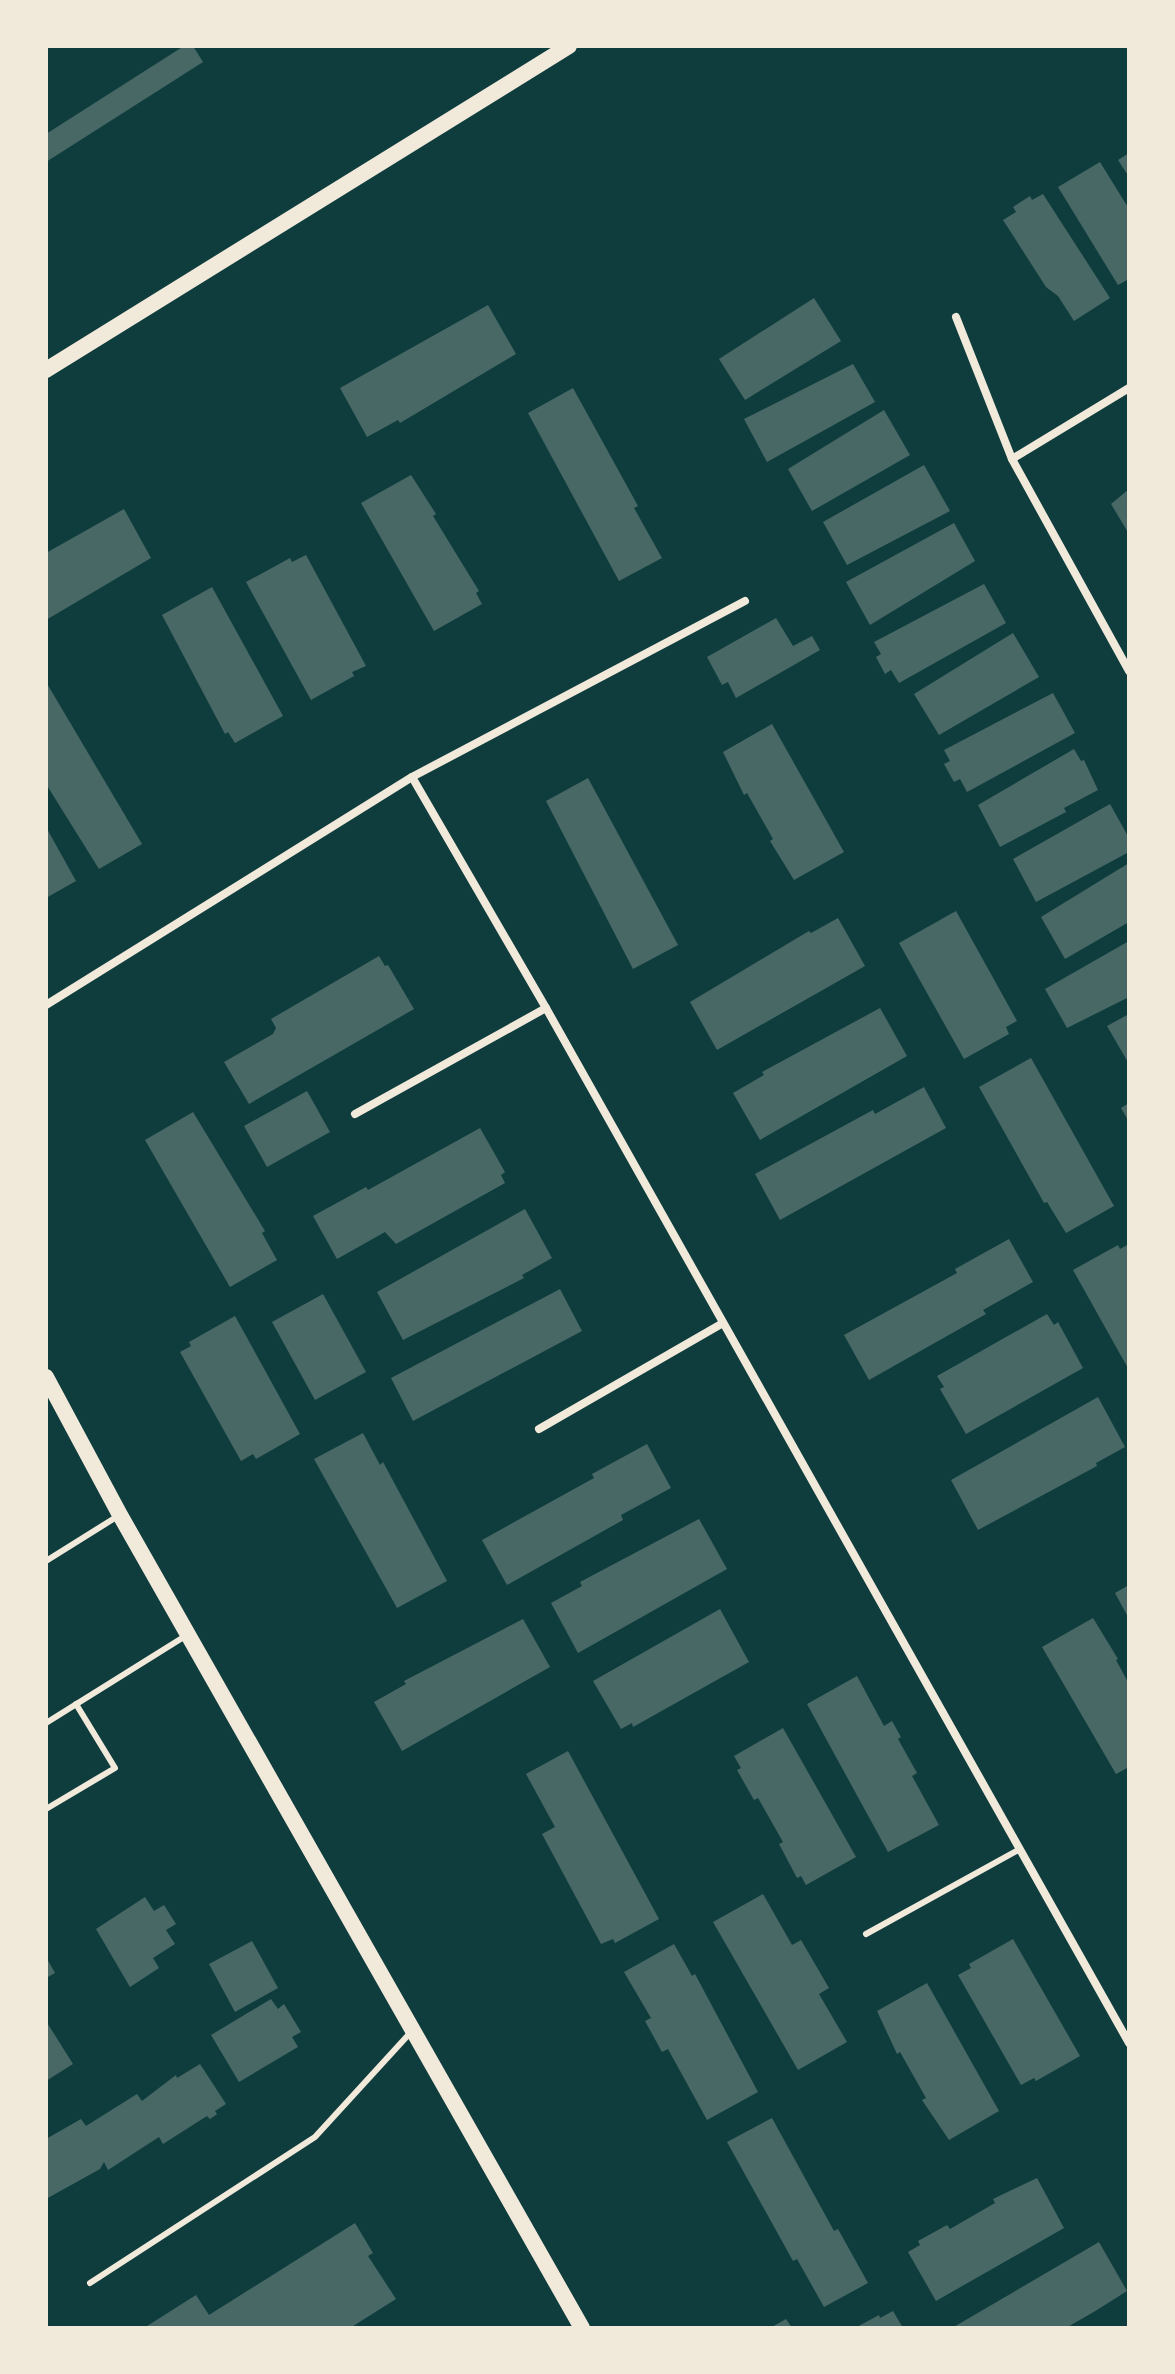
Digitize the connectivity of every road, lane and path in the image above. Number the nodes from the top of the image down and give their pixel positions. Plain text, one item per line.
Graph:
1 (569, 46) edge
2 (956, 317) dead end
3 (46, 370) edge
4 (1129, 388) edge
5 (1012, 459) junction
6 (745, 601) dead end
7 (1129, 671) edge
8 (412, 777) junction
9 (46, 1005) edge
10 (546, 1008) junction
11 (355, 1114) dead end
12 (723, 1323) junction
13 (46, 1377) edge
14 (539, 1429) dead end
15 (120, 1515) junction
16 (46, 1561) edge
17 (190, 1633) junction
18 (76, 1704) junction
19 (46, 1723) edge
20 (46, 1809) edge
21 (1020, 1849) junction
22 (866, 1934) dead end
23 (413, 2029) junction
24 (1129, 2043) edge
25 (90, 2283) dead end
26 (582, 2328) edge

1 - 3 main road
2 - 5 street
4 - 5 street
5 - 7 street
6 - 8 street
8 - 9 street
8 - 10 street
10 - 11 street
10 - 12 street
12 - 14 street
12 - 21 street
13 - 15 main road
15 - 16 lane
15 - 17 main road
17 - 18 lane
17 - 23 main road
18 - 19 lane
18 - 20 lane
21 - 22 lane
21 - 24 street
23 - 25 lane
23 - 26 main road

